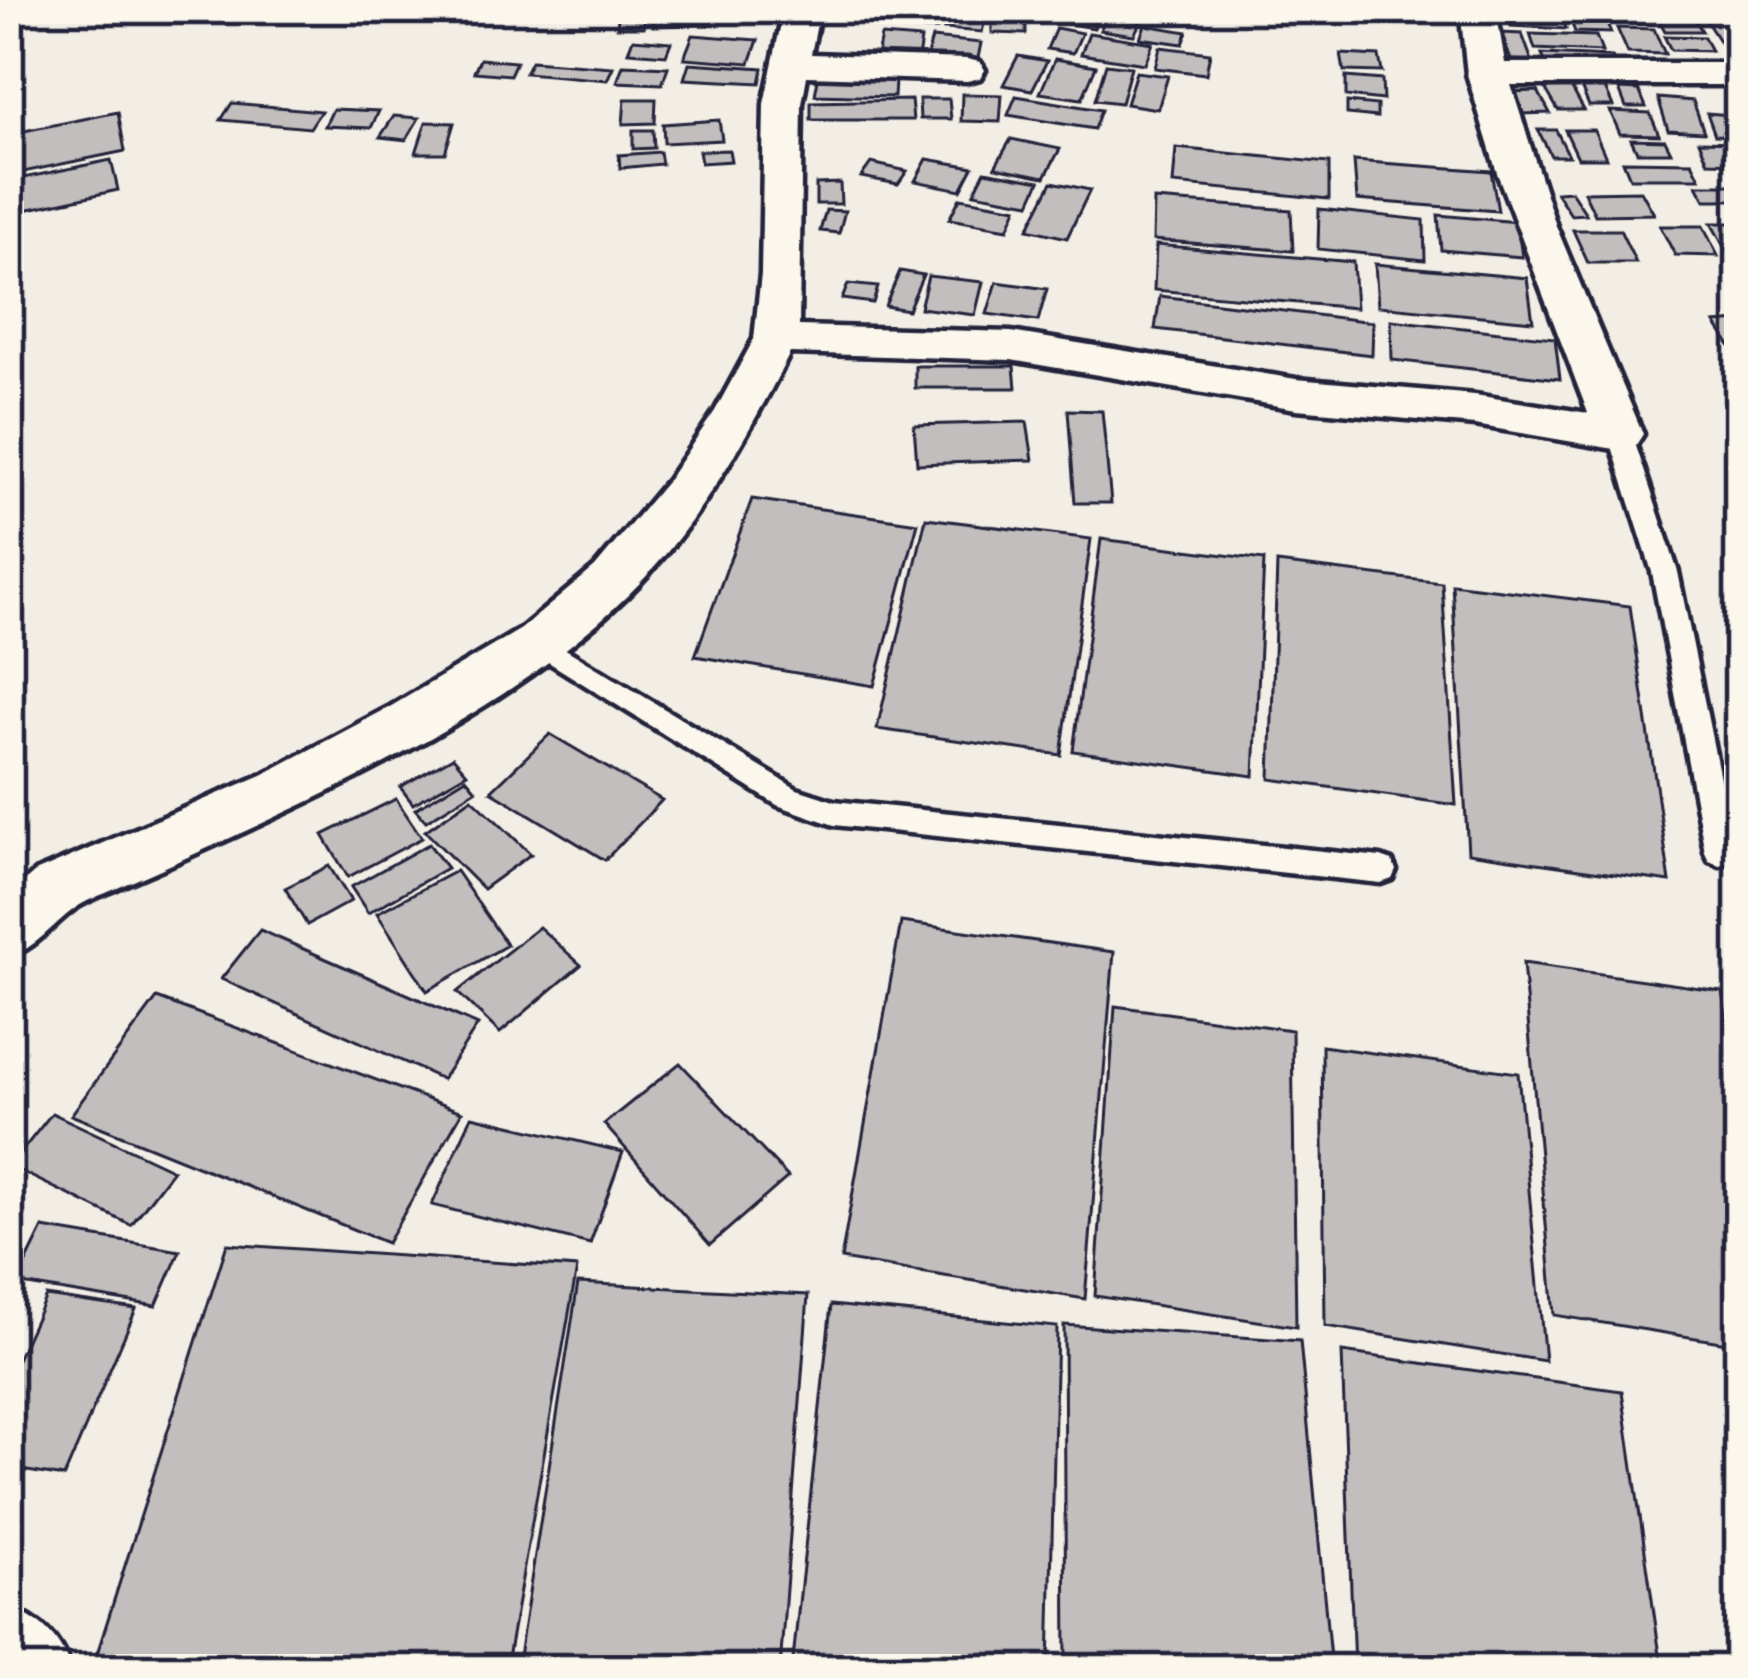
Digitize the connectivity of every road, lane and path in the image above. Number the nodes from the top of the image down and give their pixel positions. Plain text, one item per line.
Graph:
1 (802, 9) edge
2 (1478, 9) edge
3 (790, 64) junction
4 (967, 70) dead end
5 (1486, 74) junction
6 (1739, 74) edge
7 (776, 340) junction
8 (1620, 434) junction
9 (539, 643) junction
10 (1720, 853) dead end
11 (1381, 870) dead end
12 (9, 931) edge
13 (9, 1646) edge
14 (32, 1669) edge

1 - 3 street
2 - 5 street
3 - 4 street
3 - 7 street
5 - 6 street
5 - 8 street
7 - 8 street
7 - 9 street
8 - 10 lane
9 - 11 lane
9 - 12 street
13 - 14 street

